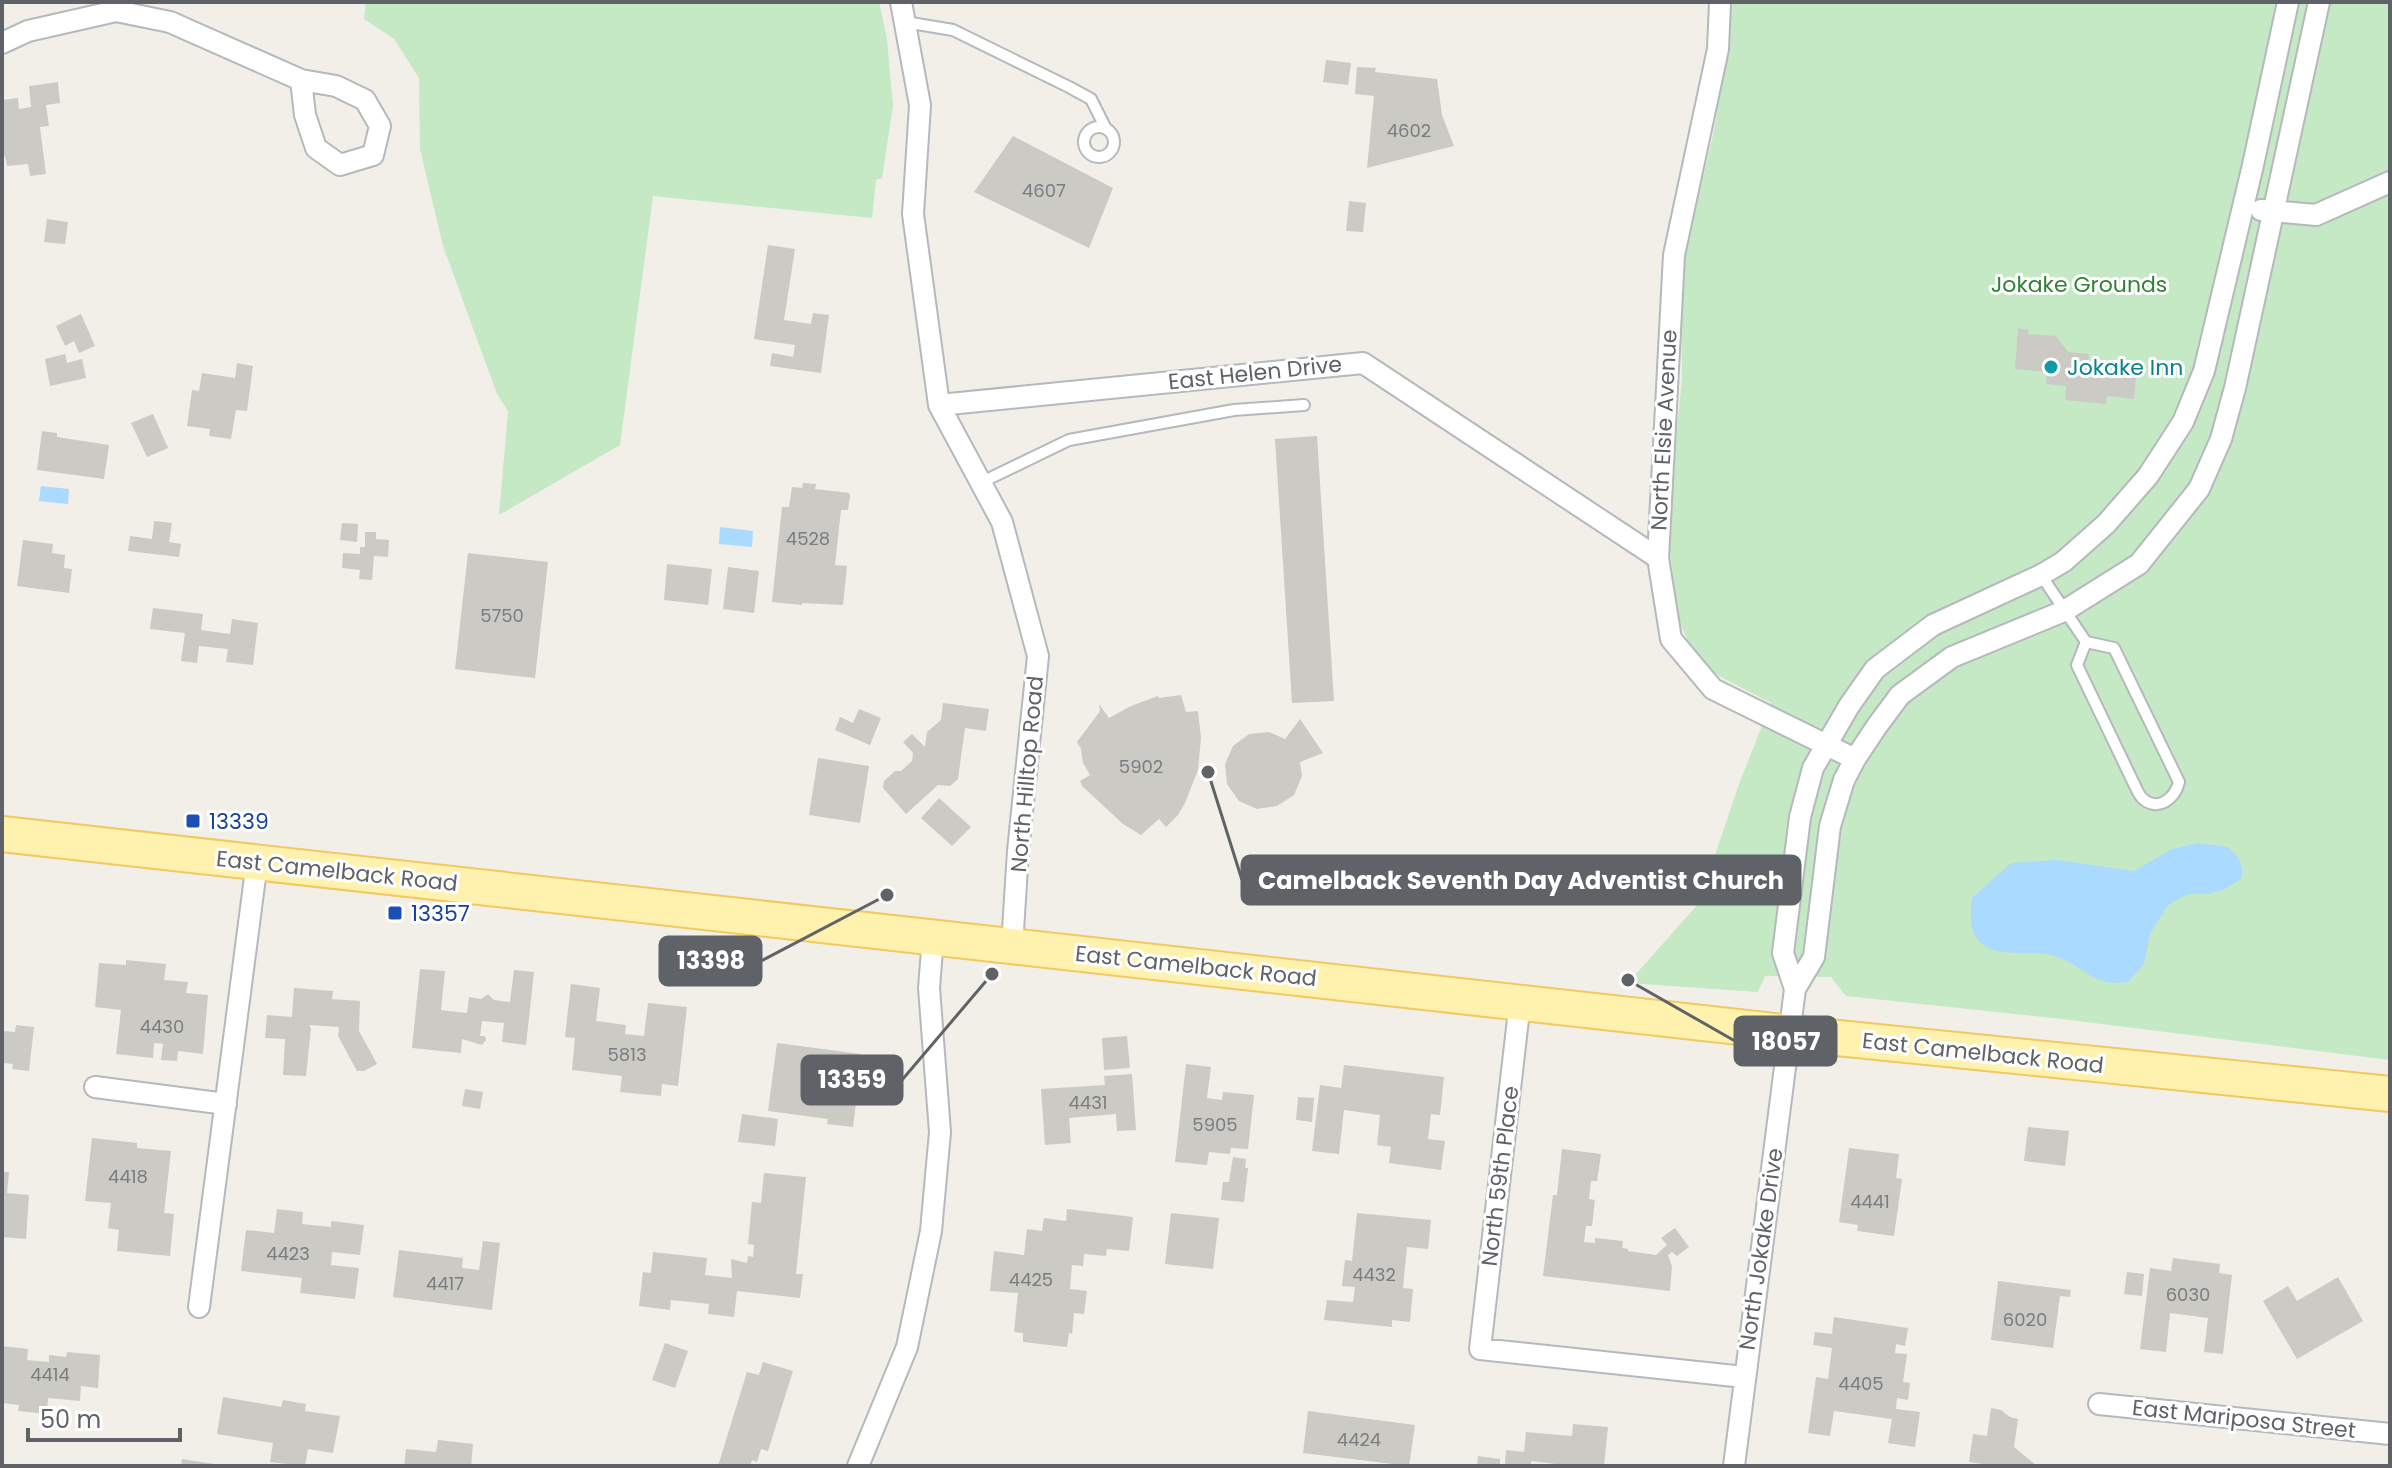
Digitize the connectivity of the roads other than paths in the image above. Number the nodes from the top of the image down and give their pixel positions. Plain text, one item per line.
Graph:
1 (1720, 2) edge
2 (2288, 2) edge
3 (2319, 2) edge
4 (903, 12) edge
5 (2, 43) edge
6 (301, 80) junction
7 (1105, 127) dead end
8 (2390, 182) edge
9 (2244, 207) junction
10 (2273, 213) junction
11 (939, 405) junction
12 (1304, 405) dead end
13 (980, 483) junction
14 (1658, 558) junction
15 (2041, 575) junction
16 (2064, 611) junction
17 (2086, 642) junction
18 (1825, 745) junction
19 (1855, 759) junction
20 (2, 834) edge
21 (257, 862) junction
22 (933, 937) junction
23 (1012, 946) junction
24 (1795, 989) junction
25 (1520, 1002) junction
26 (1790, 1032) junction
27 (95, 1087) dead end
28 (2390, 1094) edge
29 (226, 1104) junction
30 (199, 1307) dead end
31 (1744, 1377) junction
32 (2099, 1404) dead end
33 (2390, 1434) edge
34 (858, 1466) edge
35 (1734, 1466) edge

1 - 14 street, North Elsie Avenue
2 - 9 street
3 - 10 street
4 - 7 lane
4 - 11 street, North Hilltop Road
5 - 6 street
6 - 6 street
8 - 10 street
9 - 10 street
9 - 15 street
10 - 16 street
11 - 13 street, North Hilltop Road
11 - 14 street, East Helen Drive
12 - 13 lane
13 - 23 street, North Hilltop Road
14 - 18 street, North Elsie Avenue
15 - 16 lane
15 - 18 street
16 - 17 lane
16 - 19 street
17 - 17 lane
18 - 19 street, North Elsie Avenue
18 - 24 street
19 - 24 street
20 - 21 main road, East Camelback Road
21 - 22 main road, East Camelback Road
21 - 29 street
22 - 23 main road, East Camelback Road
22 - 34 street
23 - 25 main road, East Camelback Road
24 - 26 street, North Jokake Drive
25 - 26 main road, East Camelback Road
25 - 31 street, North 59th Place
26 - 28 main road, East Camelback Road
26 - 31 street, North Jokake Drive
27 - 29 street
29 - 30 street
31 - 35 street, North Jokake Drive
32 - 33 street, East Mariposa Street

